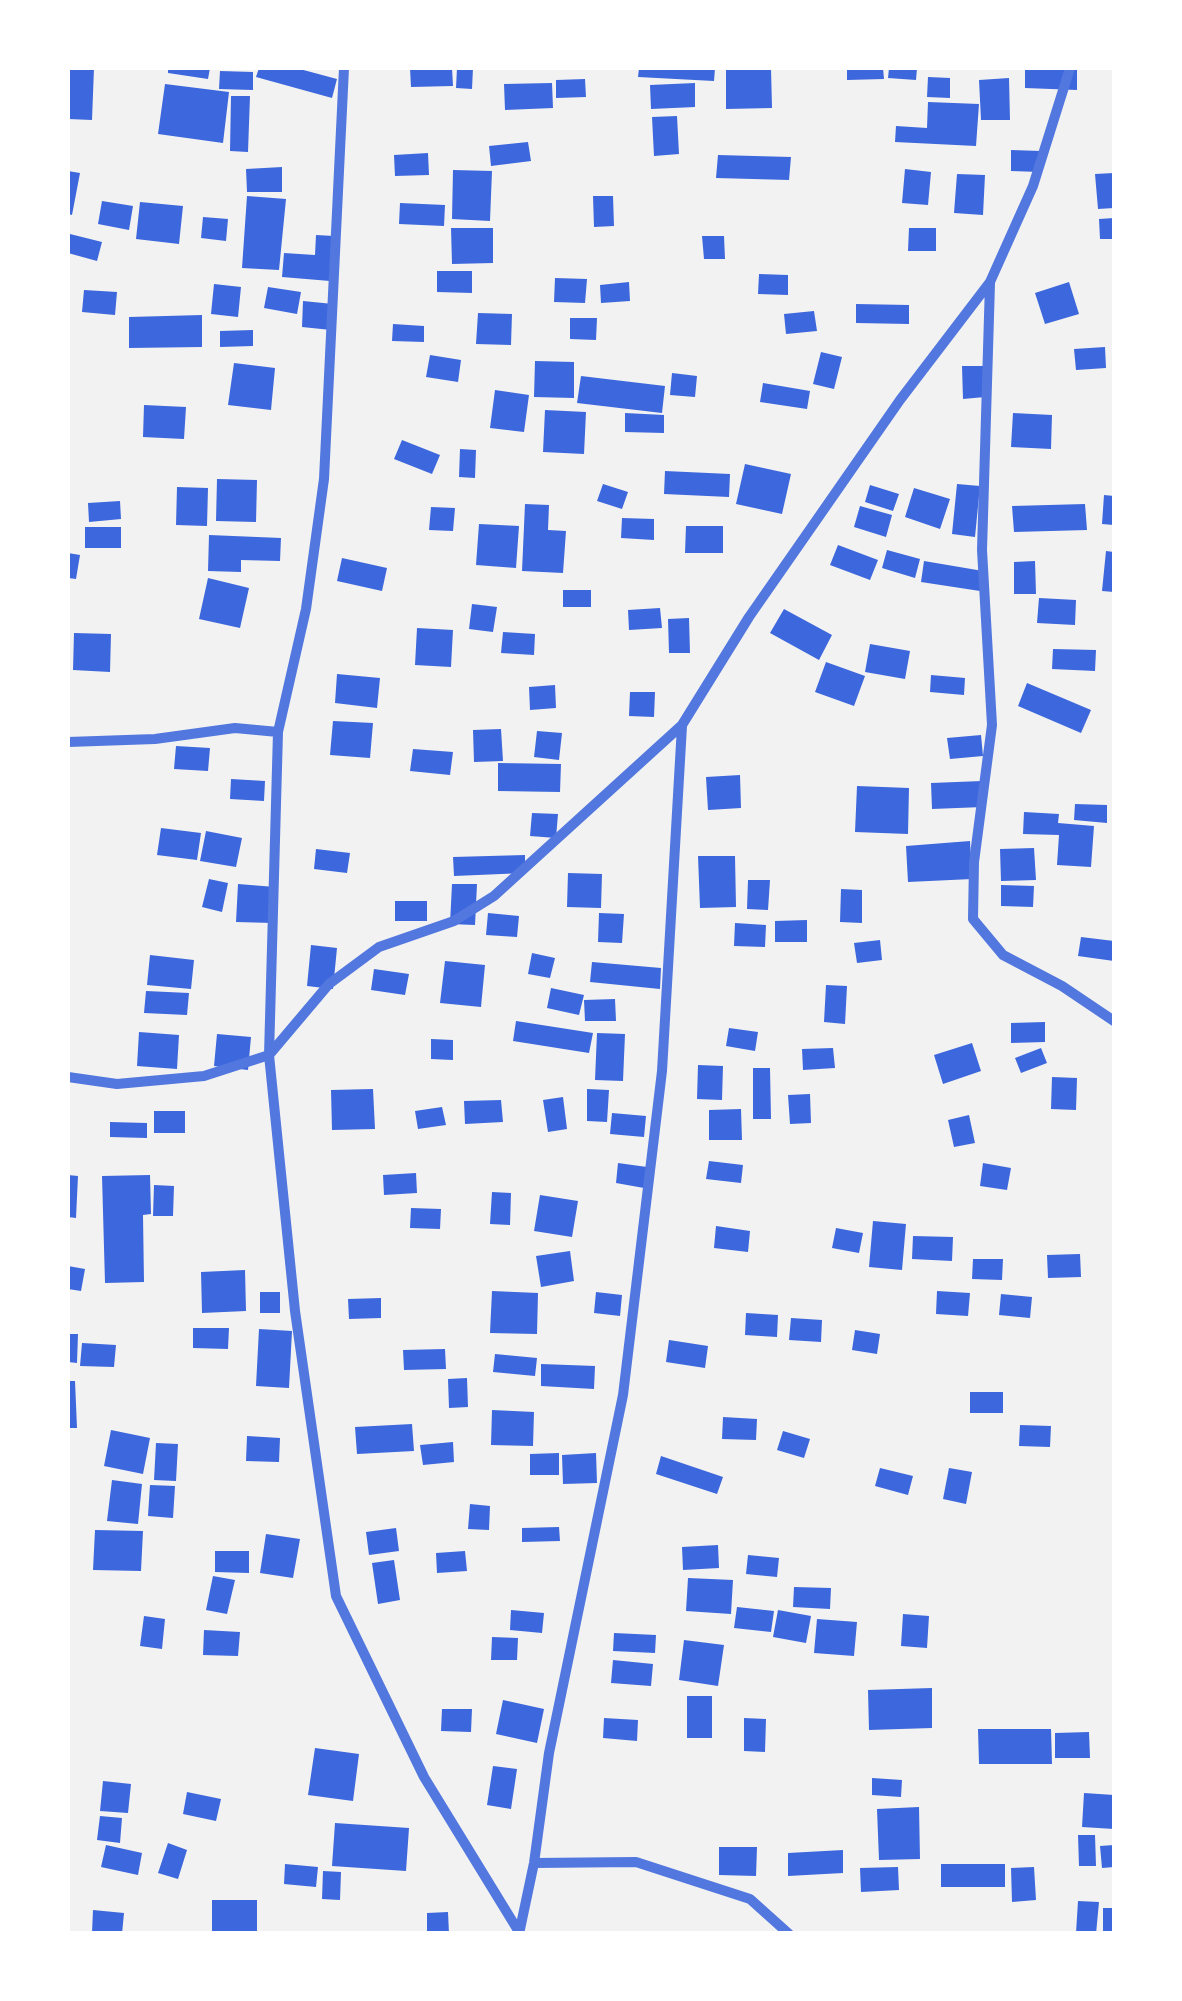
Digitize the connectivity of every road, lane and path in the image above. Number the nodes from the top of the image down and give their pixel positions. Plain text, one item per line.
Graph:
1 (344, 68) edge
2 (1070, 68) edge
3 (990, 282) junction
4 (682, 725) junction
5 (278, 732) junction
6 (68, 742) edge
7 (1114, 1022) edge
8 (269, 1056) junction
9 (68, 1076) edge
10 (534, 1863) junction
11 (519, 1933) edge
12 (789, 1934) edge

1 - 5 street
2 - 3 street
3 - 4 street
3 - 7 street
4 - 8 street
4 - 10 street
5 - 6 street
5 - 8 street
8 - 9 street
8 - 11 street
10 - 11 street
10 - 12 street

